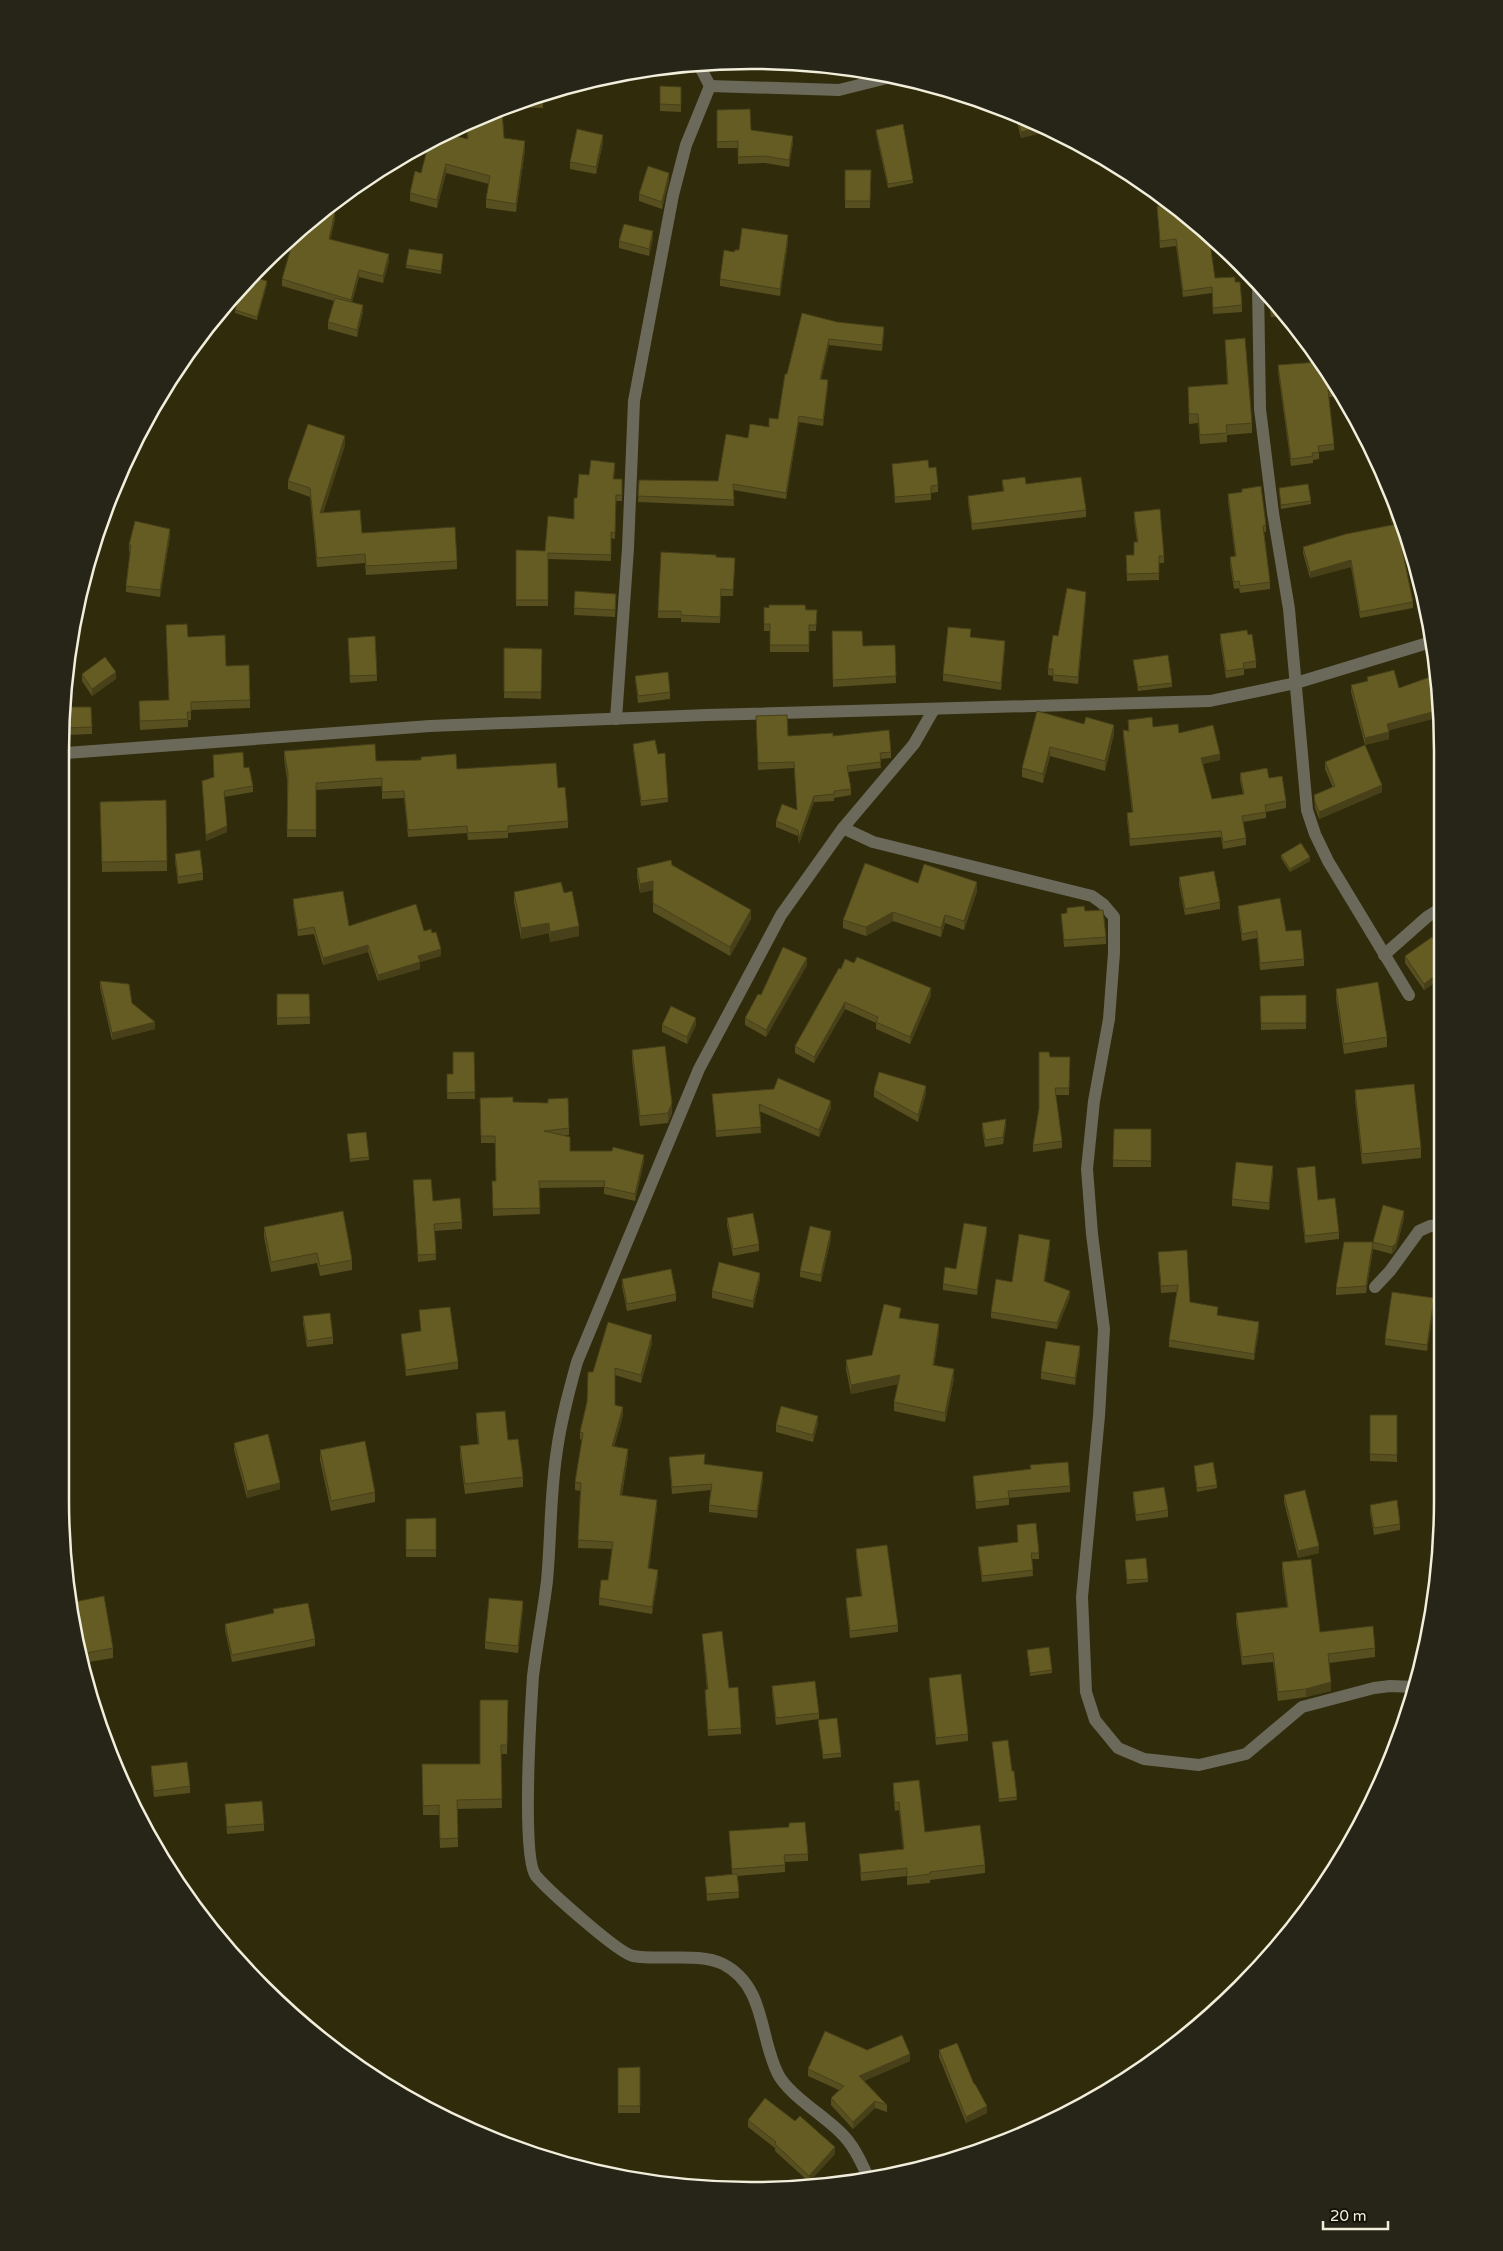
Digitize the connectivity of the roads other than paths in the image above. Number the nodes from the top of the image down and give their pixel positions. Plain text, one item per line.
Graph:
1 (702, 71) edge
2 (876, 81) edge
3 (710, 86) junction
4 (1258, 294) edge
5 (1425, 644) edge
6 (1296, 683) junction
7 (934, 709) junction
8 (616, 719) junction
9 (69, 753) edge
10 (842, 828) junction
11 (1434, 912) edge
12 (1384, 955) junction
13 (1409, 995) dead end
14 (1434, 1226) edge
15 (1375, 1286) dead end
16 (1408, 1687) edge
17 (866, 2172) edge

1 - 3 street
2 - 3 street
3 - 8 street
4 - 6 street
5 - 6 street
6 - 7 street
6 - 12 street
7 - 8 street
7 - 10 street
8 - 9 street
10 - 16 street
10 - 17 street
11 - 12 street
12 - 13 street
14 - 15 street

